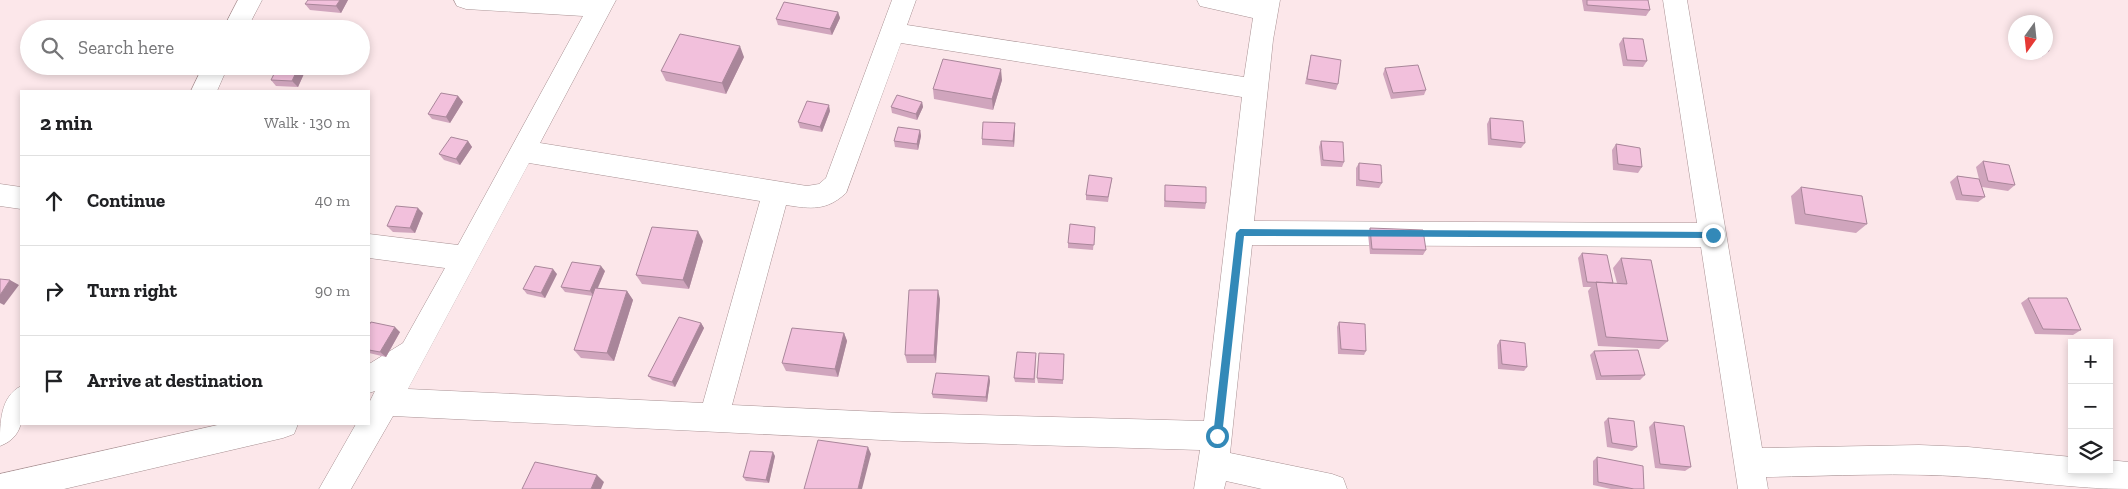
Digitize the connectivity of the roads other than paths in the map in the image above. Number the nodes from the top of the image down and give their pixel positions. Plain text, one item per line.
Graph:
1 (250, 0) edge
2 (466, 0) edge
3 (904, 0) edge
4 (1209, 0) edge
5 (1675, 0) edge
6 (602, 4) edge
7 (1267, 5) edge
8 (240, 20) edge
9 (893, 32) junction
10 (212, 75) edge
11 (1256, 89) junction
12 (204, 90) edge
13 (521, 151) junction
14 (776, 191) junction
15 (0, 195) edge
16 (20, 198) edge
17 (1240, 233) junction
18 (1713, 235) junction
19 (370, 246) edge
20 (464, 258) junction
21 (378, 391) edge
22 (20, 402) edge
23 (370, 409) edge
24 (713, 420) junction
25 (279, 425) edge
26 (363, 425) edge
27 (0, 432) edge
28 (1214, 463) edge
29 (1751, 476) edge
30 (2128, 478) edge
31 (0, 489) edge
32 (334, 489) edge
33 (1332, 489) edge

1 - 8 street
2 - 6 street
3 - 9 street
4 - 7 street
5 - 18 street
6 - 13 street
7 - 11 street
9 - 11 street
9 - 14 street
10 - 12 street
11 - 17 street
13 - 14 street
13 - 20 street
14 - 24 street
15 - 16 street
17 - 18 street
17 - 28 street
18 - 29 street
19 - 20 street
20 - 21 street
21 - 23 street
21 - 24 street
22 - 27 street
24 - 28 street
25 - 31 street
26 - 32 street
28 - 33 street
29 - 30 street

